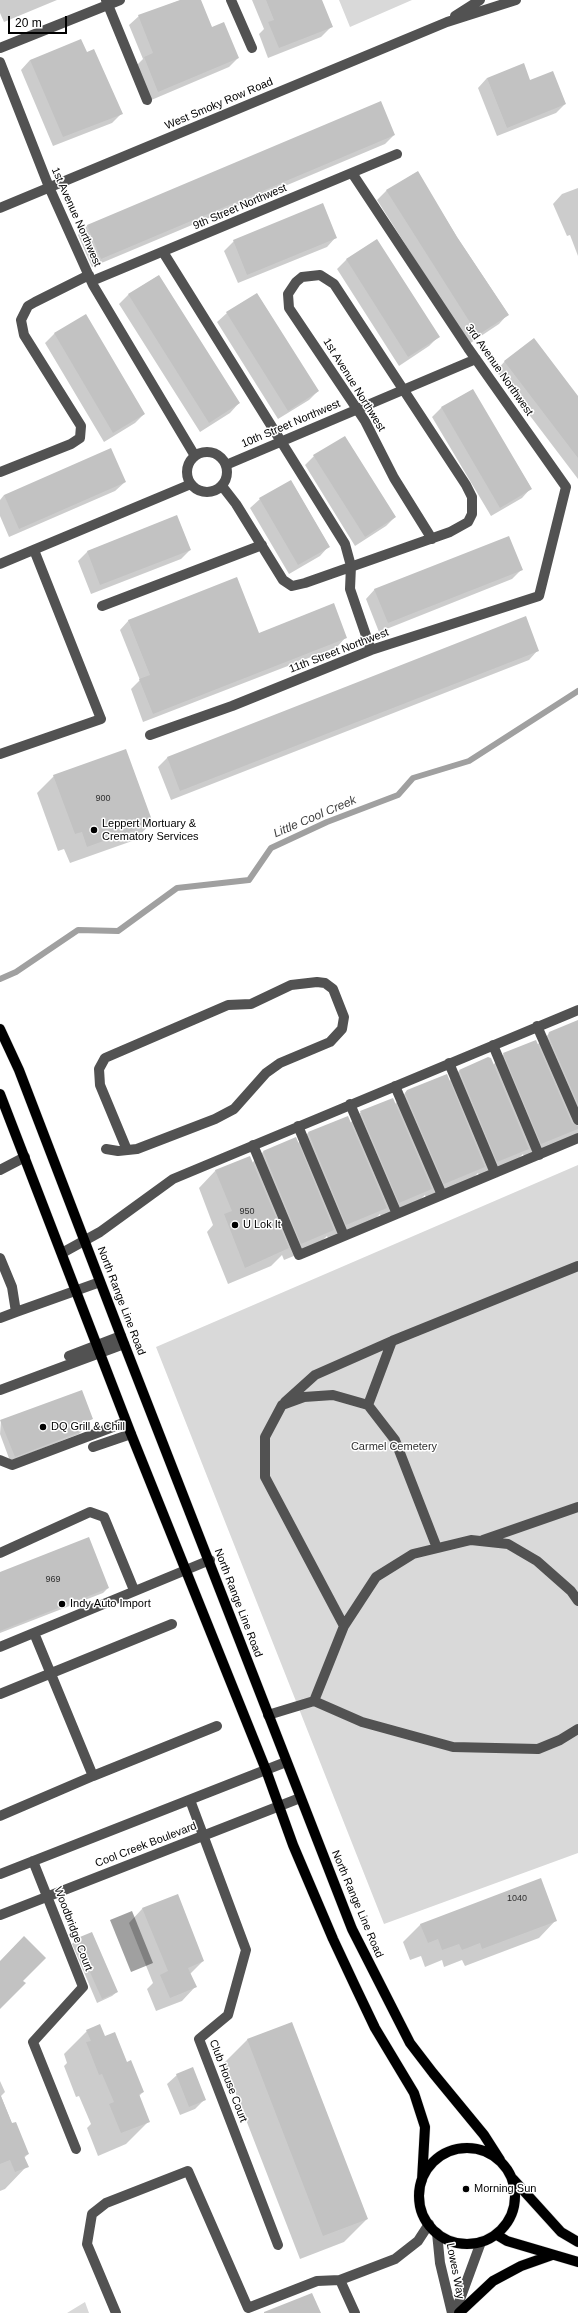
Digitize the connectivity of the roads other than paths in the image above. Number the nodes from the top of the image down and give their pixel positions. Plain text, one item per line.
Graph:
1 (120, 0) edge
2 (231, 0) edge
3 (480, 0) edge
4 (516, 0) edge
5 (107, 3) edge
6 (447, 22) junction
7 (0, 48) edge
8 (252, 48) dead end
9 (0, 62) edge
10 (147, 100) dead end
11 (397, 154) dead end
12 (352, 173) junction
13 (49, 187) junction
14 (0, 208) edge
15 (164, 252) junction
16 (90, 278) junction
17 (476, 359) junction
18 (405, 390) junction
19 (357, 410) junction
20 (283, 441) junction
21 (195, 456) junction
22 (226, 465) junction
23 (0, 472) edge
24 (191, 484) junction
25 (222, 486) junction
26 (432, 539) junction
27 (262, 544) junction
28 (34, 550) junction
29 (0, 564) edge
30 (351, 566) junction
31 (539, 596) joint
32 (102, 606) dead end
33 (372, 650) junction
34 (150, 735) dead end
35 (0, 754) edge
36 (578, 1010) edge
37 (537, 1026) junction
38 (1, 1031) edge
39 (493, 1045) junction
40 (449, 1063) junction
41 (395, 1086) junction
42 (0, 1094) edge
43 (350, 1104) junction
44 (578, 1120) edge
45 (298, 1126) junction
46 (578, 1138) edge
47 (253, 1145) junction
48 (106, 1148) dead end
49 (127, 1150) junction
50 (539, 1155) junction
51 (25, 1157) junction
52 (0, 1170) edge
53 (495, 1173) junction
54 (442, 1195) junction
55 (397, 1214) junction
56 (344, 1236) junction
57 (85, 1242) junction
58 (62, 1253) junction
59 (0, 1258) edge
60 (578, 1266) edge
61 (100, 1282) junction
62 (76, 1291) junction
63 (16, 1312) junction
64 (0, 1318) edge
65 (122, 1340) junction
66 (392, 1341) junction
67 (98, 1349) junction
68 (69, 1356) dead end
69 (0, 1390) edge
70 (282, 1405) junction
71 (368, 1405) junction
72 (126, 1422) junction
73 (130, 1434) junction
74 (93, 1447) dead end
75 (0, 1460) edge
76 (578, 1507) edge
77 (480, 1541) junction
78 (436, 1548) junction
79 (0, 1553) edge
80 (210, 1560) junction
81 (185, 1570) junction
82 (134, 1590) junction
83 (578, 1601) edge
84 (172, 1624) dead end
85 (344, 1626) junction
86 (34, 1633) junction
87 (0, 1647) edge
88 (50, 1672) junction
89 (0, 1694) edge
90 (314, 1701) junction
91 (268, 1715) junction
92 (217, 1726) dead end
93 (578, 1729) edge
94 (286, 1762) junction
95 (266, 1770) junction
96 (93, 1776) junction
97 (300, 1798) junction
98 (190, 1800) junction
99 (279, 1806) junction
100 (0, 1816) edge
101 (203, 1836) junction
102 (33, 1861) junction
103 (0, 1874) edge
104 (48, 1896) junction
105 (0, 1915) edge
106 (76, 2149) dead end
107 (500, 2160) junction
108 (513, 2179) junction
109 (422, 2180) junction
110 (429, 2224) junction
111 (437, 2233) junction
112 (497, 2235) junction
113 (481, 2242) junction
114 (578, 2242) edge
115 (278, 2245) dead end
116 (552, 2255) junction
117 (578, 2262) edge
118 (340, 2280) junction
119 (116, 2313) edge
120 (354, 2313) edge
121 (452, 2313) edge
122 (455, 2313) edge
123 (459, 2313) edge

1 - 5 street
2 - 8 street
3 - 6 street, West Smoky Row Road
4 - 6 street, West Smoky Row Road
5 - 7 street
5 - 10 street
6 - 13 street, West Smoky Row Road
9 - 13 street, 1st Avenue Northwest
11 - 12 street, 9th Street Northwest
12 - 15 street, 9th Street Northwest
12 - 17 street, 3rd Avenue Northwest
13 - 14 street, West Smoky Row Road
13 - 16 street, 1st Avenue Northwest
15 - 16 street, 9th Street Northwest
15 - 20 street
16 - 21 street, 1st Avenue Northwest
16 - 23 street, 9th Street Northwest
17 - 18 street, 10th Street Northwest
17 - 31 street, 3rd Avenue Northwest
18 - 19 street, 10th Street Northwest
18 - 19 street, 1st Avenue Northwest
18 - 26 street, 1st Avenue Northwest
19 - 20 street, 10th Street Northwest
19 - 26 street, 1st Avenue Northwest
20 - 22 street, 10th Street Northwest
20 - 30 street
21 - 22 street
21 - 24 street
22 - 25 street
24 - 25 street
24 - 28 street
25 - 27 street
26 - 30 street
27 - 30 street
27 - 32 street
28 - 29 street
28 - 35 street
30 - 33 street
31 - 33 street, 11th Street Northwest
33 - 34 street, 11th Street Northwest
36 - 37 street
37 - 39 street
37 - 44 street
38 - 57 main road, North Range Line Road
39 - 40 street
39 - 50 street
40 - 41 street
40 - 53 street
41 - 43 street
41 - 54 street
42 - 51 main road
43 - 45 street
43 - 55 street
45 - 47 street
45 - 56 street
46 - 50 street
47 - 56 street
47 - 57 street
48 - 49 street
49 - 49 street
50 - 53 street
51 - 52 street
51 - 58 main road
53 - 54 street
54 - 55 street
55 - 56 street
57 - 58 street
57 - 61 main road, North Range Line Road
58 - 62 main road
59 - 63 street
60 - 66 street
61 - 62 street
61 - 65 main road, North Range Line Road
62 - 63 street
62 - 67 main road
63 - 64 street
65 - 67 street
65 - 80 main road, North Range Line Road
66 - 70 street
66 - 71 street
67 - 68 street
67 - 69 street
67 - 72 main road
70 - 71 street
70 - 85 street
71 - 78 street
72 - 73 main road
72 - 75 street
73 - 74 street
73 - 81 main road
76 - 77 street
77 - 78 street
77 - 83 street
78 - 85 street
79 - 82 street
80 - 81 street
80 - 91 main road, North Range Line Road
81 - 82 street
81 - 95 main road
82 - 86 street
84 - 88 street
85 - 90 street
86 - 87 street
86 - 88 street
88 - 89 street
88 - 96 street
90 - 91 street
90 - 93 street
91 - 94 main road, North Range Line Road
92 - 96 street
94 - 95 street
94 - 97 main road, North Range Line Road
95 - 98 street
95 - 99 main road
96 - 100 street
97 - 99 street, Cool Creek Boulevard
97 - 107 main road, North Range Line Road
98 - 101 street, Club House Court
98 - 102 street
99 - 101 street, Cool Creek Boulevard
99 - 109 main road
101 - 104 street, Cool Creek Boulevard
101 - 115 street, Club House Court
102 - 103 street
102 - 104 street, Woodbridge Court
104 - 105 street, Cool Creek Boulevard
104 - 106 street, Woodbridge Court
107 - 108 main road
107 - 109 main road
108 - 112 main road
108 - 114 main road
109 - 110 main road
110 - 111 main road
110 - 118 street
111 - 113 main road
111 - 121 street, Lowes Way
112 - 113 main road
112 - 116 main road
113 - 122 street, Lowes Way
116 - 117 main road
116 - 123 main road
118 - 119 street
118 - 120 street

